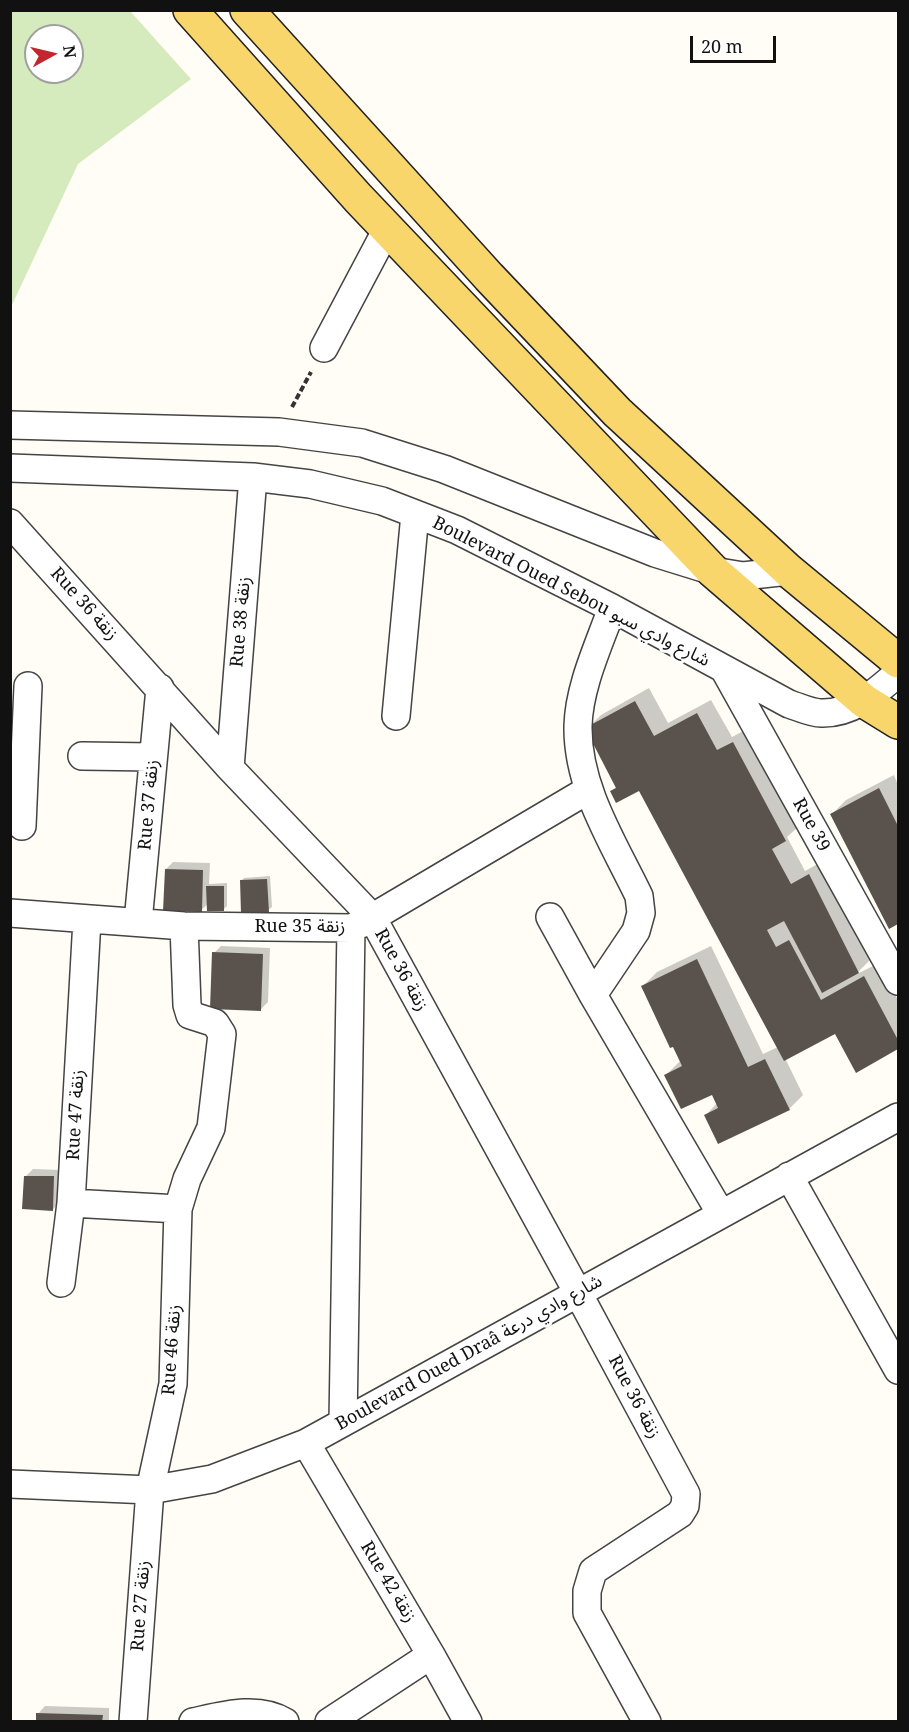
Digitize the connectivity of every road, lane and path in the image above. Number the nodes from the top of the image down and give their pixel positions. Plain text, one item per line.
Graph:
1 (190, 10) edge
2 (247, 10) edge
3 (293, 61) junction
4 (261, 90) junction
5 (418, 198) junction
6 (387, 229) junction
7 (324, 348) joint
8 (291, 409) dead end
9 (10, 425) edge
10 (10, 468) edge
11 (253, 477) junction
12 (415, 514) junction
13 (10, 523) edge
14 (713, 571) junction
15 (789, 572) junction
16 (612, 608) junction
17 (898, 661) edge
18 (724, 669) junction
19 (898, 673) edge
20 (28, 686) dead end
21 (160, 688) junction
22 (864, 701) junction
23 (396, 716) dead end
24 (898, 722) edge
25 (17, 753) edge
26 (82, 756) dead end
27 (153, 757) junction
28 (230, 768) junction
29 (588, 790) junction
30 (22, 826) dead end
31 (10, 913) edge
32 (550, 917) dead end
33 (87, 920) junction
34 (138, 922) junction
35 (361, 922) junction
36 (184, 926) junction
37 (898, 981) edge
38 (592, 995) junction
39 (898, 1117) edge
40 (789, 1176) junction
41 (71, 1203) junction
42 (178, 1209) junction
43 (721, 1214) junction
44 (61, 1283) dead end
45 (578, 1293) junction
46 (898, 1370) edge
47 (343, 1422) junction
48 (306, 1443) junction
49 (10, 1484) edge
50 (150, 1490) junction
51 (431, 1655) junction
52 (133, 1722) edge
53 (193, 1722) edge
54 (285, 1722) edge
55 (329, 1722) edge
56 (468, 1722) edge
57 (647, 1722) edge

1 - 4 main road
2 - 3 main road
3 - 4 main road
3 - 5 main road
4 - 6 main road
5 - 6 main road
5 - 15 main road
6 - 7 street
6 - 14 main road
7 - 8 path
9 - 14 street
10 - 11 street, Boulevard Oued Sebou شارع وادي سبو
11 - 12 street, Boulevard Oued Sebou شارع وادي سبو
11 - 28 street, Rue 38 زنقة
12 - 16 street, Boulevard Oued Sebou شارع وادي سبو
12 - 23 street
13 - 21 street, Rue 36 زنقة
14 - 15 street
14 - 22 main road
15 - 17 main road
16 - 18 street, Boulevard Oued Sebou شارع وادي سبو
16 - 29 street
18 - 22 street, Boulevard Oued Sebou شارع وادي سبو
18 - 37 street, Rue 39
19 - 22 street, Boulevard Oued Sebou شارع وادي سبو
20 - 25 street
21 - 27 street, Rue 37 زنقة
21 - 28 street, Rue 36 زنقة
22 - 24 main road
25 - 30 street
26 - 27 street
27 - 34 street, Rue 37 زنقة
28 - 35 street, Rue 36 زنقة
29 - 35 street, Rue 35 زنقة
29 - 38 street
31 - 33 street, Rue 35 زنقة
32 - 38 street
33 - 34 street, Rue 35 زنقة
33 - 41 street, Rue 47 زنقة
34 - 36 street, Rue 35 زنقة
35 - 36 street, Rue 35 زنقة
35 - 45 street, Rue 36 زنقة
35 - 47 street
36 - 42 street, Rue 46 زنقة
38 - 43 street
39 - 40 street, Boulevard Oued Draâ شارع وادي درعة
40 - 43 street, Boulevard Oued Draâ شارع وادي درعة
40 - 46 street
41 - 42 street
41 - 44 street, Rue 47 زنقة
42 - 50 street, Rue 46 زنقة
43 - 45 street, Boulevard Oued Draâ شارع وادي درعة
45 - 47 street, Boulevard Oued Draâ شارع وادي درعة
45 - 57 street, Rue 36 زنقة
47 - 48 street, Boulevard Oued Draâ شارع وادي درعة
48 - 50 street, Boulevard Oued Draâ شارع وادي درعة
48 - 51 street, Rue 42 زنقة
49 - 50 street, Boulevard Oued Draâ شارع وادي درعة
50 - 52 street, Rue 27 زنقة
51 - 55 street
51 - 56 street, Rue 42 زنقة
53 - 54 street

